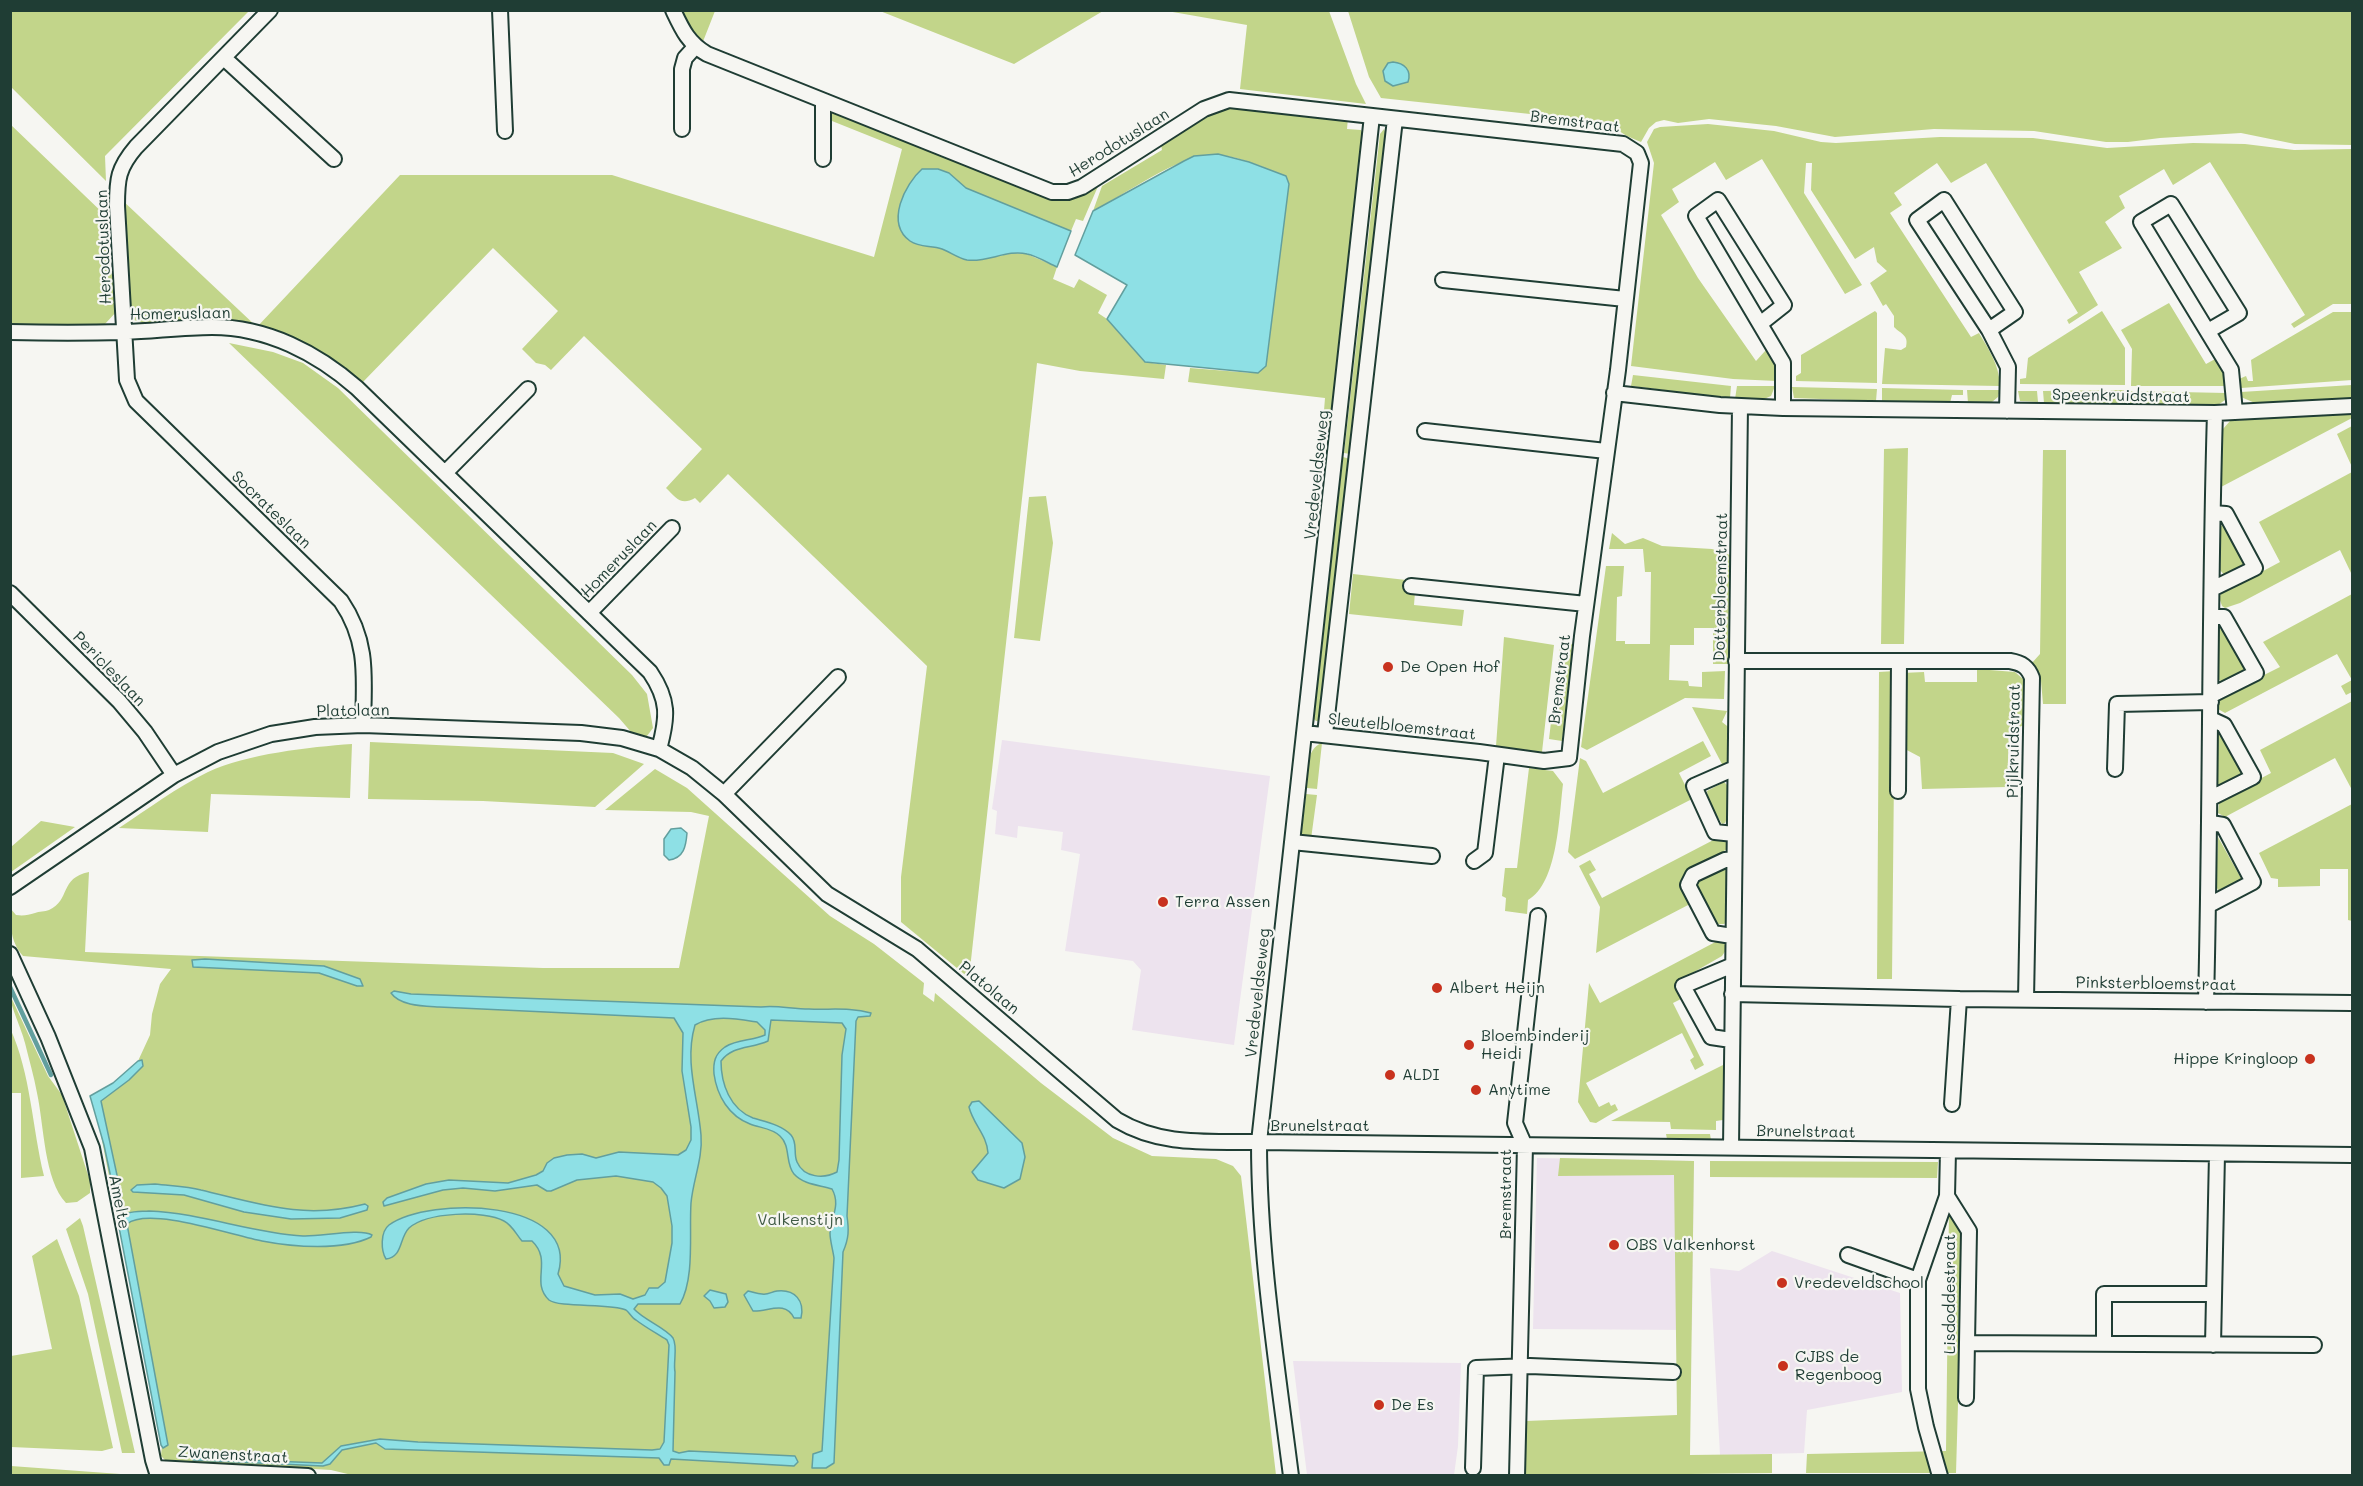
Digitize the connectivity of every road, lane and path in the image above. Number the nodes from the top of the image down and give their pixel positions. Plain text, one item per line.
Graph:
1 (270, 10) edge
2 (500, 10) edge
3 (673, 10) edge
4 (695, 47) junction
5 (224, 58) junction
6 (823, 101) junction
7 (1372, 116) junction
8 (1395, 119) junction
9 (682, 129) dead end
10 (505, 131) dead end
11 (334, 159) dead end
12 (823, 159) dead end
13 (1443, 280) dead end
14 (1625, 299) junction
15 (1760, 324) junction
16 (1989, 330) junction
17 (2208, 331) junction
18 (10, 332) edge
19 (124, 332) junction
20 (528, 389) dead end
21 (1614, 393) junction
22 (1740, 406) junction
23 (2352, 406) edge
24 (1783, 408) junction
25 (2007, 411) junction
26 (2235, 412) junction
27 (2215, 414) junction
28 (1425, 431) dead end
29 (1606, 451) junction
30 (445, 473) junction
31 (2213, 513) junction
32 (672, 528) dead end
33 (1411, 586) dead end
34 (2212, 589) junction
35 (10, 593) edge
36 (1586, 604) junction
37 (589, 613) junction
38 (2213, 617) junction
39 (1736, 661) junction
40 (1899, 661) junction
41 (838, 677) dead end
42 (2211, 699) junction
43 (2211, 719) junction
44 (363, 725) junction
45 (1304, 733) junction
46 (1325, 735) junction
47 (659, 749) junction
48 (1497, 755) junction
49 (1569, 758) joint
50 (1735, 768) junction
51 (2115, 769) dead end
52 (174, 775) junction
53 (1898, 791) dead end
54 (724, 794) junction
55 (2211, 798) junction
56 (2211, 823) junction
57 (1734, 834) junction
58 (1292, 842) junction
59 (1432, 856) dead end
60 (1734, 859) junction
61 (1474, 861) dead end
62 (10, 887) edge
63 (2209, 905) junction
64 (1538, 916) dead end
65 (1732, 936) junction
66 (10, 954) edge
67 (1733, 965) junction
68 (1732, 994) junction
69 (1959, 999) junction
70 (2026, 999) junction
71 (2206, 1002) junction
72 (2352, 1003) edge
73 (1731, 1040) junction
74 (1952, 1104) dead end
75 (1259, 1142) junction
76 (1525, 1146) junction
77 (1731, 1147) junction
78 (1948, 1151) junction
79 (2217, 1154) junction
80 (2352, 1155) edge
81 (1947, 1196) junction
82 (1848, 1255) dead end
83 (1918, 1280) junction
84 (2214, 1294) junction
85 (2104, 1342) junction
86 (1968, 1343) junction
87 (2213, 1345) junction
88 (2314, 1345) dead end
89 (1520, 1366) junction
90 (1673, 1372) dead end
91 (1966, 1398) dead end
92 (1473, 1468) dead end
93 (157, 1472) edge
94 (308, 1476) edge
95 (1291, 1476) edge
96 (1517, 1476) edge
97 (1940, 1476) edge

1 - 5 street, Herodotuslaan
2 - 10 street
3 - 4 street
4 - 6 street, Herodotuslaan
4 - 9 street
5 - 11 street
5 - 19 street, Herodotuslaan
6 - 7 street, Herodotuslaan
6 - 12 street
7 - 8 street
7 - 45 street, Vredeveldseweg
8 - 14 street, Bremstraat
8 - 46 street
13 - 14 street
14 - 21 street, Bremstraat
15 - 15 street
15 - 24 street
16 - 16 street
16 - 25 street
17 - 17 street
17 - 26 street
18 - 19 street, Homeruslaan
19 - 30 street, Homeruslaan
19 - 44 street, Socrateslaan
20 - 30 street
21 - 22 street, Speenkruidstraat
21 - 29 street, Bremstraat
22 - 24 street, Speenkruidstraat
22 - 39 street, Dotterbloemstraat
23 - 26 street, Speenkruidstraat
24 - 25 street, Speenkruidstraat
25 - 27 street, Speenkruidstraat
26 - 27 street, Speenkruidstraat
27 - 31 street
28 - 29 street
29 - 36 street, Bremstraat
30 - 37 street, Homeruslaan
31 - 34 street
31 - 34 street
32 - 37 street, Homeruslaan
33 - 36 street
34 - 38 street
35 - 52 street, Pericleslaan
36 - 49 street, Bremstraat
37 - 47 street, Homeruslaan
38 - 42 street
38 - 42 street
39 - 40 street, Pijlkruidstraat
39 - 50 street, Dotterbloemstraat
40 - 53 street
40 - 70 street, Pijlkruidstraat
41 - 54 street
42 - 43 street
42 - 51 street
43 - 55 street
43 - 55 street
44 - 47 street, Platolaan
44 - 52 street, Platolaan
45 - 46 street, Sleutelbloemstraat
45 - 58 street, Vredeveldseweg
46 - 48 street, Sleutelbloemstraat
47 - 54 street, Platolaan
48 - 49 street, Sleutelbloemstraat
48 - 61 street, Sleutelbloemstraat
50 - 57 street, Dotterbloemstraat
50 - 57 street
52 - 62 street, Platolaan
54 - 75 street, Platolaan
55 - 56 street
56 - 63 street
56 - 63 street
57 - 60 street, Dotterbloemstraat
58 - 59 street
58 - 75 street, Vredeveldseweg
60 - 65 street, Dotterbloemstraat
60 - 65 street
63 - 71 street
64 - 76 street, Bremstraat
65 - 67 street, Dotterbloemstraat
66 - 93 street, Amelte
67 - 68 street, Dotterbloemstraat
67 - 73 street
68 - 69 street, Pinksterbloemstraat
68 - 73 street, Dotterbloemstraat
69 - 70 street, Pinksterbloemstraat
69 - 74 street
70 - 71 street, Pinksterbloemstraat
71 - 72 street, Pinksterbloemstraat
73 - 77 street, Dotterbloemstraat
75 - 76 street, Brunelstraat
75 - 95 street, Vredeveldseweg
76 - 77 street, Brunelstraat
76 - 89 street, Bremstraat
77 - 78 street, Brunelstraat
78 - 79 street, Brunelstraat
78 - 81 street, Lisdoddestraat
79 - 80 street, Brunelstraat
79 - 84 street
81 - 83 street, Lisdoddestraat
81 - 86 street, Lisdoddestraat
82 - 83 street, Lisdoddestraat
83 - 97 street, Lisdoddestraat
84 - 85 street
84 - 87 street
85 - 86 street
85 - 87 street
86 - 91 street, Lisdoddestraat
87 - 88 street
89 - 90 street
89 - 92 street
89 - 96 street, Bremstraat
93 - 94 street, Zwanenstraat

